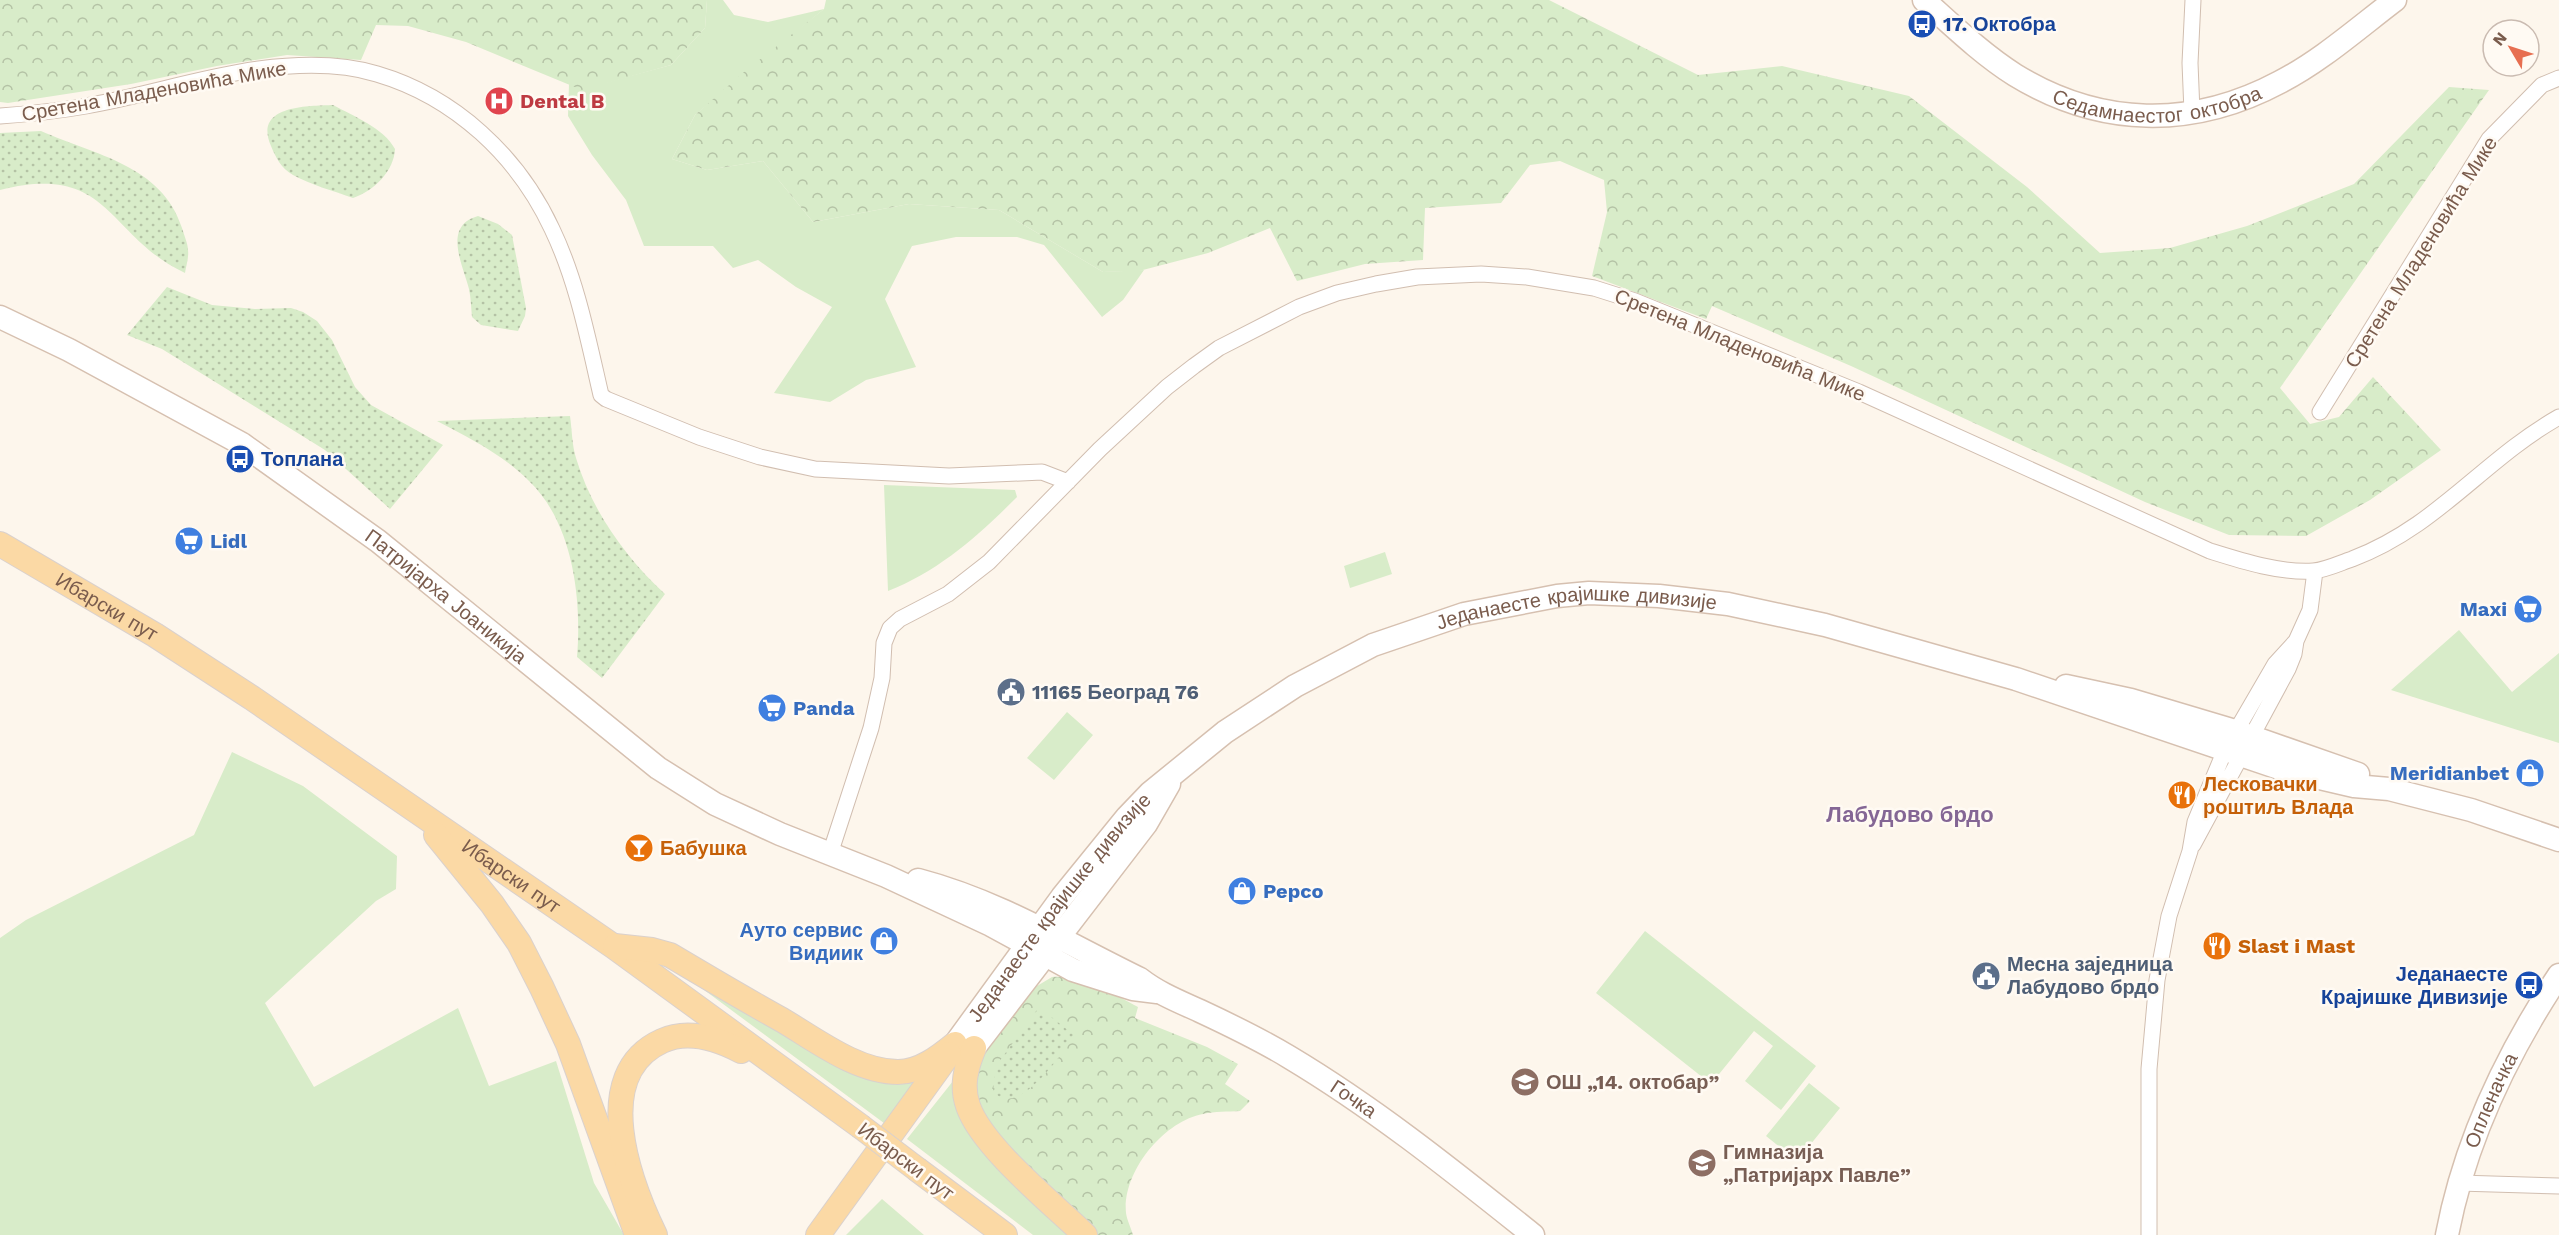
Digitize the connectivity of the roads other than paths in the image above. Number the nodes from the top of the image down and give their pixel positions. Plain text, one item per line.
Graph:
1 (1924, 0) edge
2 (2193, 0) edge
3 (2395, 0) edge
4 (2559, 78) edge
5 (2192, 112) junction
6 (0, 116) edge
7 (0, 317) edge
8 (2320, 412) dead end
9 (2559, 417) edge
10 (1068, 482) junction
11 (0, 544) edge
12 (2315, 571) junction
13 (2238, 744) junction
14 (413, 808) junction
15 (2471, 810) junction
16 (2559, 825) edge
17 (2559, 840) edge
18 (830, 854) junction
19 (1043, 942) junction
20 (613, 946) junction
21 (2559, 975) edge
22 (964, 1046) junction
23 (798, 1082) junction
24 (2459, 1183) junction
25 (2559, 1186) edge
26 (637, 1235) edge
27 (656, 1235) edge
28 (818, 1235) edge
29 (832, 1235) edge
30 (1005, 1235) edge
31 (1085, 1235) edge
32 (1533, 1235) edge
33 (2149, 1235) edge
34 (2447, 1235) edge

1 - 5 street, Седамнаестог октобра
2 - 5 street
3 - 5 street, Седамнаестог октобра
4 - 8 street, Сретена Младеновића Мике
6 - 10 street, Сретена Младеновића Мике
7 - 18 street, Патријарха Јоаникија
9 - 12 street, Сретена Младеновића Мике
10 - 12 street, Сретена Младеновића Мике
10 - 18 street
11 - 14 main road, Ибарски пут
12 - 13 street
13 - 15 street, Једанаесте крајишке дивизије
13 - 19 street, Једанаесте крајишке дивизије
13 - 33 street
14 - 20 main road, Ибарски пут
14 - 26 main road
15 - 16 street, Једанаесте крајишке дивизије
15 - 17 street, Једанаесте крајишке дивизије
18 - 19 street, Патријарха Јоаникија
19 - 22 street, Једанаесте крајишке дивизије
19 - 32 street, Гочка
20 - 22 main road
20 - 23 main road, Ибарски пут
21 - 24 street, Опленачка
22 - 28 main road
22 - 29 main road
22 - 31 main road
23 - 27 main road
23 - 30 main road, Ибарски пут, bridge
24 - 25 street
24 - 34 street, Опленачка

